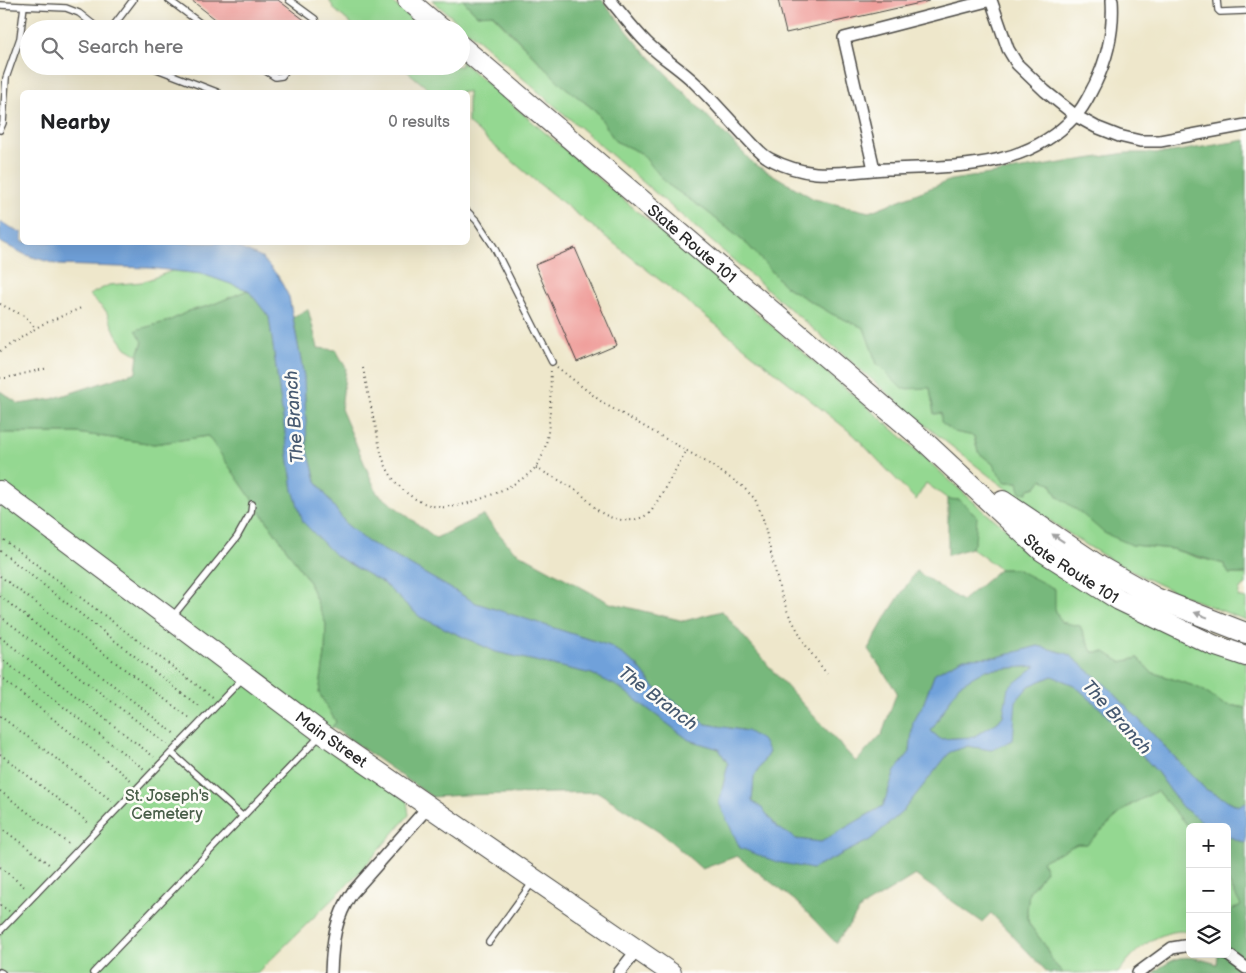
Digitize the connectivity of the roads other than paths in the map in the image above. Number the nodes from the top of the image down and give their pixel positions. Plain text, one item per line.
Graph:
1 (133, 0) edge
2 (169, 0) edge
3 (289, 0) edge
4 (408, 0) edge
5 (610, 0) edge
6 (991, 0) edge
7 (1112, 0) edge
8 (1217, 0) edge
9 (0, 5) edge
10 (24, 6) junction
11 (1246, 11) edge
12 (22, 20) edge
13 (88, 20) edge
14 (118, 20) edge
15 (196, 20) edge
16 (315, 20) edge
17 (431, 20) edge
18 (20, 38) edge
19 (470, 54) edge
20 (0, 70) edge
21 (8, 70) junction
22 (173, 75) edge
23 (269, 75) edge
24 (283, 75) edge
25 (213, 90) edge
26 (1076, 116) junction
27 (1246, 125) edge
28 (0, 130) edge
29 (874, 169) junction
30 (470, 214) edge
31 (552, 362) road end
32 (922, 440) junction
33 (0, 491) edge
34 (252, 504) dead end
35 (170, 619) junction
36 (1246, 632) edge
37 (1246, 656) edge
38 (245, 675) junction
39 (322, 733) junction
40 (174, 752) junction
41 (429, 806) junction
42 (242, 816) junction
43 (535, 879) junction
44 (0, 931) edge
45 (489, 942) dead end
46 (1186, 946) edge
47 (637, 950) junction
48 (1231, 958) edge
49 (1246, 968) edge
50 (93, 973) edge
51 (331, 973) edge
52 (619, 973) edge
53 (671, 973) edge
54 (1138, 973) edge

1 - 14 lane
2 - 15 lane
3 - 16 lane
4 - 17 highway
5 - 29 street
6 - 26 street
6 - 29 street
7 - 26 street
8 - 11 lane
9 - 10 lane
10 - 12 lane
10 - 13 lane
18 - 21 lane
19 - 32 highway, State Route 101
20 - 21 lane
21 - 28 lane
22 - 25 lane
23 - 24 lane
26 - 27 street
26 - 29 street
30 - 31 lane
36 -> 32 highway, State Route 101
32 - 37 highway, State Route 101
33 - 35 highway, Main Street
34 - 35 lane
35 - 38 highway, Main Street
38 - 39 highway, Main Street
38 - 40 lane
39 - 41 highway, Main Street
39 - 42 lane
40 - 42 lane
40 - 44 lane
41 - 43 highway, Main Street
41 - 51 street
42 - 50 lane
43 - 45 lane
43 - 47 highway, Main Street
46 - 54 street
47 - 52 street
47 - 53 highway, Main Street
48 - 49 street

